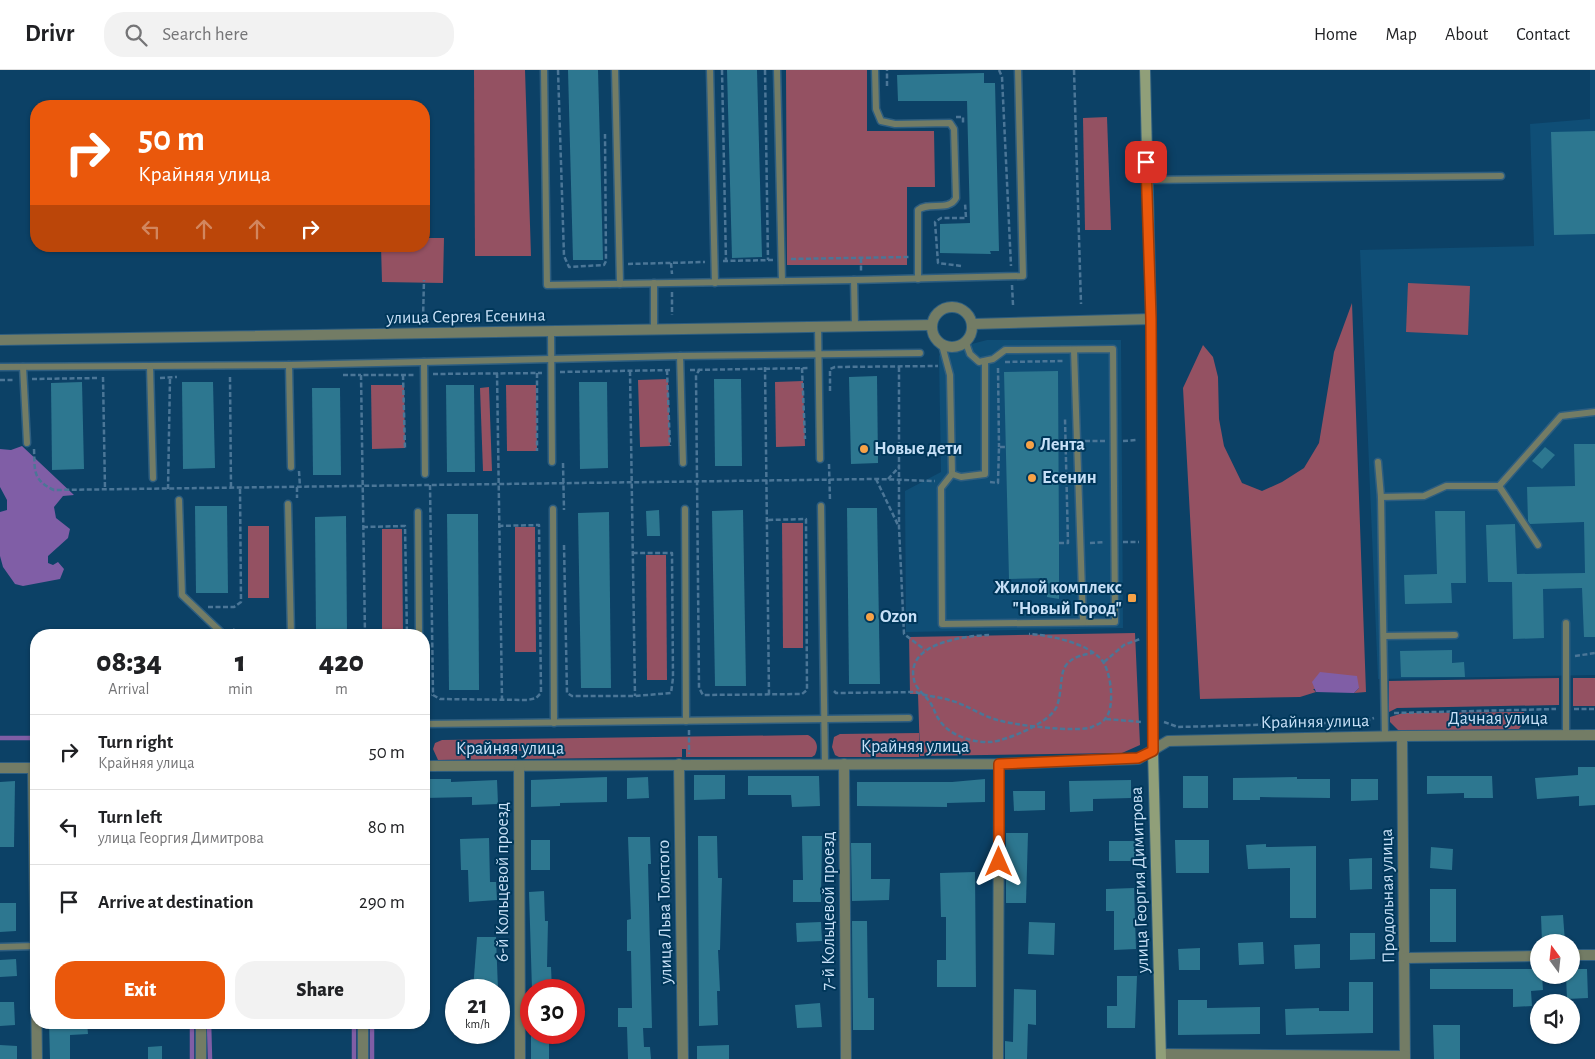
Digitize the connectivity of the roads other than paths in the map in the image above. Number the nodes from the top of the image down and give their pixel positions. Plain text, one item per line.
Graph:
1 (544, 70) edge
2 (615, 70) edge
3 (710, 70) edge
4 (777, 70) edge
5 (875, 70) edge
6 (1018, 70) edge
7 (1145, 70) edge
8 (1501, 176) dead end
9 (1146, 180) junction
10 (918, 279) junction
11 (854, 280) junction
12 (715, 282) junction
13 (782, 282) junction
14 (654, 283) junction
15 (620, 284) junction
16 (1151, 319) junction
17 (973, 324) junction
18 (932, 325) junction
19 (855, 326) junction
20 (818, 327) junction
21 (654, 329) junction
22 (551, 331) junction
23 (0, 340) edge
24 (966, 343) junction
25 (942, 345) junction
26 (1074, 350) junction
27 (920, 353) dead end
28 (819, 354) junction
29 (680, 356) junction
30 (551, 358) junction
31 (424, 362) junction
32 (985, 362) junction
33 (289, 365) junction
34 (150, 366) junction
35 (0, 367) edge
36 (23, 367) junction
37 (1595, 412) edge
38 (27, 443) dead end
39 (820, 459) dead end
40 (552, 462) dead end
41 (1378, 462) dead end
42 (683, 463) dead end
43 (291, 467) dead end
44 (425, 474) dead end
45 (952, 474) junction
46 (153, 478) dead end
47 (1499, 486) junction
48 (1381, 497) junction
49 (179, 500) dead end
50 (288, 504) dead end
51 (822, 506) dead end
52 (553, 509) dead end
53 (684, 509) dead end
54 (418, 512) dead end
55 (1538, 545) dead end
56 (1083, 622) junction
57 (1566, 623) dead end
58 (218, 629) edge
59 (291, 629) edge
60 (419, 629) edge
61 (1455, 635) dead end
62 (1384, 636) junction
63 (909, 718) dead end
64 (825, 719) junction
65 (687, 721) junction
66 (554, 723) junction
67 (430, 724) edge
68 (1566, 735) junction
69 (1595, 735) edge
70 (1385, 736) junction
71 (1402, 736) junction
72 (1153, 751) junction
73 (685, 764) junction
74 (825, 764) junction
75 (844, 764) junction
76 (999, 764) junction
77 (430, 766) edge
78 (518, 766) junction
79 (0, 768) edge
80 (30, 768) edge
81 (30, 946) edge
82 (0, 947) edge
83 (1595, 954) edge
84 (1580, 955) edge
85 (1530, 956) edge
86 (1405, 958) junction
87 (36, 1029) edge
88 (201, 1029) edge
89 (363, 1029) edge
90 (1161, 1056) edge
91 (1405, 1058) edge
92 (37, 1059) edge
93 (201, 1059) edge
94 (363, 1059) edge
95 (520, 1059) edge
96 (683, 1059) edge
97 (846, 1059) edge
98 (998, 1059) edge

1 - 15 lane
2 - 15 lane
3 - 12 lane
4 - 13 lane
5 - 10 lane
6 - 10 lane
7 - 9 street, улица Георгия Димитрова
8 - 9 lane
9 - 16 street, улица Георгия Димитрова
10 - 11 lane
11 - 13 lane
11 - 19 lane
12 - 13 lane
12 - 14 lane
14 - 15 lane
14 - 21 lane
16 - 17 street
16 - 72 street, улица Георгия Димитрова
17 - 18 street
17 - 24 street
18 - 19 street, улица Сергея Есенина
18 - 25 street
19 - 20 street, улица Сергея Есенина
20 - 21 street, улица Сергея Есенина
20 - 28 lane
21 - 22 street, улица Сергея Есенина
22 - 23 street, улица Сергея Есенина
22 - 30 lane
24 - 25 street
24 - 32 lane
25 - 45 lane
26 - 32 lane
26 - 56 lane
26 - 56 lane
27 - 28 lane
28 - 29 lane
28 - 39 lane
29 - 30 lane
29 - 42 lane
30 - 31 lane
30 - 40 lane
31 - 33 lane
31 - 44 lane
32 - 45 lane
33 - 34 lane
33 - 43 lane
34 - 36 lane
34 - 46 lane
35 - 36 lane
36 - 38 lane
37 - 47 lane
41 - 48 lane
45 - 56 lane
47 - 48 lane
47 - 55 lane
48 - 62 lane
49 - 58 lane
50 - 59 lane
51 - 64 lane
52 - 66 lane
53 - 65 lane
54 - 60 lane
57 - 68 lane
61 - 62 lane
62 - 70 lane
63 - 64 lane
64 - 65 lane
64 - 74 lane
65 - 66 lane
66 - 67 lane
68 - 69 street, Дачная улица
68 - 71 street, Дачная улица
70 - 71 street, Крайняя улица
70 - 72 street, Крайняя улица
71 - 86 street, Продольная улица
72 - 76 street, Крайняя улица
72 - 90 street, улица Георгия Димитрова
73 - 74 street, Крайняя улица
73 - 78 street, Крайняя улица
73 - 96 street, улица Льва Толстого
74 - 75 street, Крайняя улица
75 - 76 street, Крайняя улица
75 - 97 street, 7-й Кольцевой проезд
76 - 98 street
77 - 78 street, Крайняя улица
78 - 95 street, 6-й Кольцевой проезд
79 - 80 street
81 - 82 lane
83 - 84 street
85 - 86 street
86 - 91 street, Продольная улица
87 - 92 street
88 - 93 street
89 - 94 street
90 - 91 street, Продольная улица

